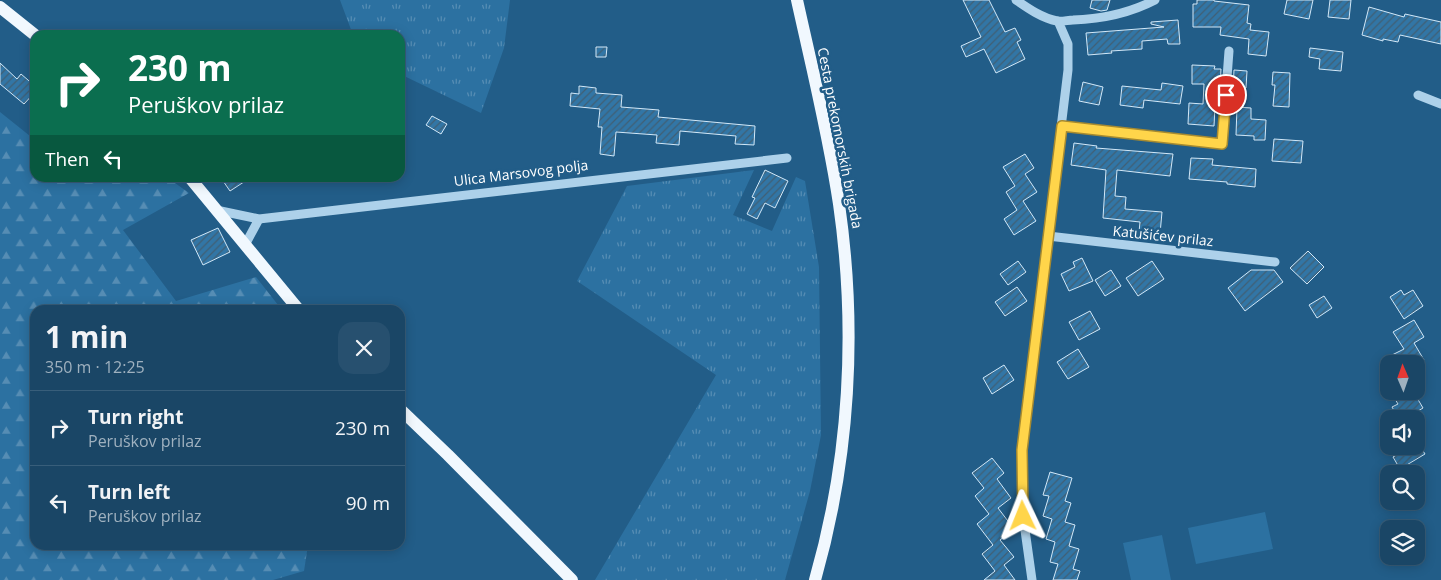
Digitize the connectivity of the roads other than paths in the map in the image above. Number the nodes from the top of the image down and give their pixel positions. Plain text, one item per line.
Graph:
1 (797, 0) edge
2 (1016, 0) edge
3 (1155, 0) edge
4 (0, 7) edge
5 (1058, 21) junction
6 (30, 31) edge
7 (1229, 50) dead end
8 (1418, 96) dead end
9 (1441, 104) edge
10 (1062, 126) junction
11 (787, 158) dead end
12 (193, 182) edge
13 (216, 210) junction
14 (259, 219) junction
15 (1048, 236) junction
16 (245, 245) junction
17 (1275, 262) dead end
18 (295, 305) edge
19 (405, 414) edge
20 (572, 580) edge
21 (815, 580) edge
22 (1032, 580) edge

1 - 21 main road, Cesta prekomorskih brigada
2 - 5 street
3 - 5 street
4 - 6 main road
5 - 10 street
7 - 10 street
8 - 9 street
10 - 15 street
11 - 14 street, Ulica Marsovog polja
12 - 13 main road
13 - 14 street, Ulica Marsovog polja
13 - 16 main road
14 - 16 street
15 - 17 street, Katušićev prilaz
15 - 22 street
16 - 18 main road
19 - 20 main road

